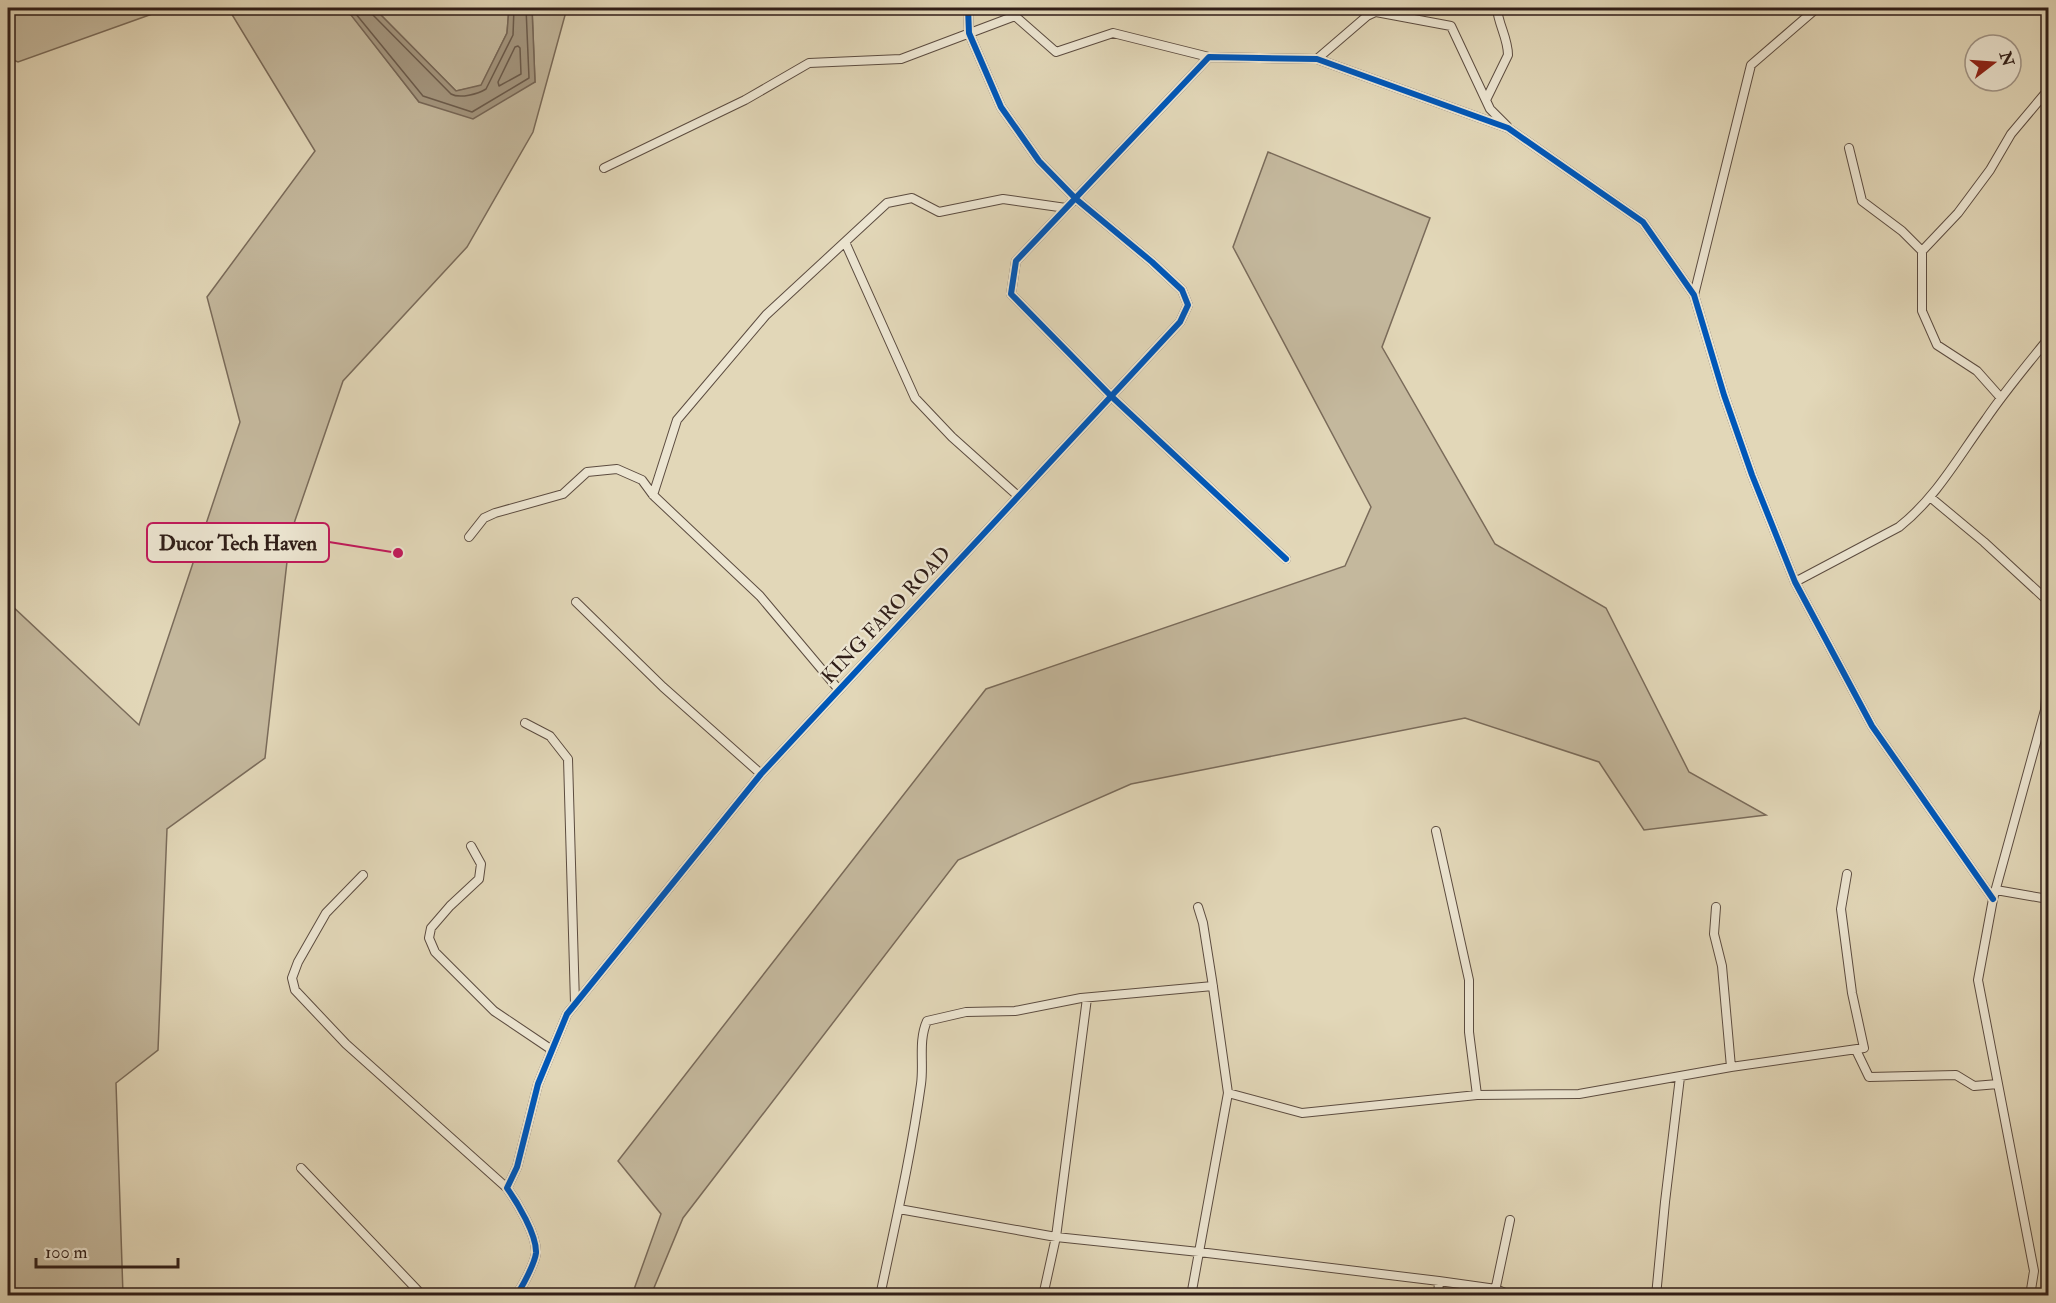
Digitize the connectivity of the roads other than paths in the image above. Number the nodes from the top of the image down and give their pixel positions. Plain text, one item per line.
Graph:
1 (968, 8) edge
2 (1363, 8) edge
3 (1497, 8) edge
4 (1817, 8) edge
5 (1380, 10) edge
6 (969, 33) junction
7 (1209, 57) junction
8 (1317, 59) junction
9 (2049, 90) edge
10 (1486, 100) junction
11 (1508, 128) junction
12 (1849, 148) dead end
13 (604, 168) dead end
14 (1076, 199) junction
15 (1066, 208) junction
16 (844, 242) junction
17 (1922, 251) junction
18 (1694, 295) junction
19 (2049, 339) edge
20 (1111, 396) junction
21 (2001, 398) junction
22 (653, 495) junction
23 (1018, 496) junction
24 (1930, 497) junction
25 (469, 537) dead end
26 (1286, 559) dead end
27 (1795, 582) junction
28 (2049, 601) edge
29 (576, 602) dead end
30 (2049, 674) edge
31 (839, 690) junction
32 (525, 723) dead end
33 (761, 774) junction
34 (1436, 831) dead end
35 (471, 846) dead end
36 (1847, 874) dead end
37 (363, 875) dead end
38 (1995, 895) junction
39 (2049, 899) edge
40 (1198, 907) dead end
41 (1716, 907) dead end
42 (1213, 986) junction
43 (1087, 998) junction
44 (575, 1003) junction
45 (552, 1050) junction
46 (1856, 1050) junction
47 (1731, 1067) junction
48 (1680, 1077) junction
49 (1998, 1084) junction
50 (1228, 1093) junction
51 (1477, 1095) junction
52 (301, 1168) dead end
53 (507, 1188) junction
54 (899, 1209) junction
55 (1510, 1220) dead end
56 (1056, 1236) junction
57 (1199, 1252) junction
58 (1439, 1281) junction
59 (1495, 1292) edge
60 (423, 1296) edge
61 (515, 1296) edge
62 (880, 1296) edge
63 (1043, 1296) edge
64 (1191, 1296) edge
65 (1438, 1296) edge
66 (1512, 1296) edge
67 (1656, 1296) edge
68 (2030, 1296) edge

1 - 6 street, KING FARO ROAD
2 - 5 street
3 - 10 street
4 - 18 street
5 - 8 street
5 - 10 street
6 - 7 street
6 - 13 street
6 - 14 street, KING FARO ROAD
7 - 8 street
7 - 14 street
8 - 11 street
9 - 17 street
10 - 11 street
11 - 18 street
12 - 17 street
14 - 15 street
14 - 20 street, KING FARO ROAD
15 - 16 street
15 - 20 street
16 - 22 street
16 - 23 street
17 - 21 street
18 - 27 street
19 - 21 street
20 - 23 street, KING FARO ROAD
20 - 26 street
21 - 24 street
22 - 25 street
22 - 31 street
23 - 31 street, KING FARO ROAD
24 - 27 street
24 - 28 street
27 - 38 street
29 - 33 street
30 - 38 street
31 - 33 street, KING FARO ROAD
32 - 44 street
33 - 44 street, KING FARO ROAD
34 - 51 street
35 - 45 street
36 - 46 street
37 - 53 street
38 - 39 street
38 - 49 street
40 - 42 street
41 - 47 street
42 - 43 street
42 - 50 street
43 - 54 street
43 - 56 street
44 - 45 street, KING FARO ROAD
45 - 53 street, KING FARO ROAD
46 - 47 street
46 - 49 street
47 - 48 street
48 - 51 street
48 - 67 street
49 - 68 street
50 - 51 street
50 - 57 street
52 - 60 street
53 - 61 street
54 - 56 street
54 - 62 street
55 - 59 street
56 - 57 street
56 - 63 street
57 - 58 street
57 - 64 street
58 - 59 street
58 - 65 street
59 - 66 street

